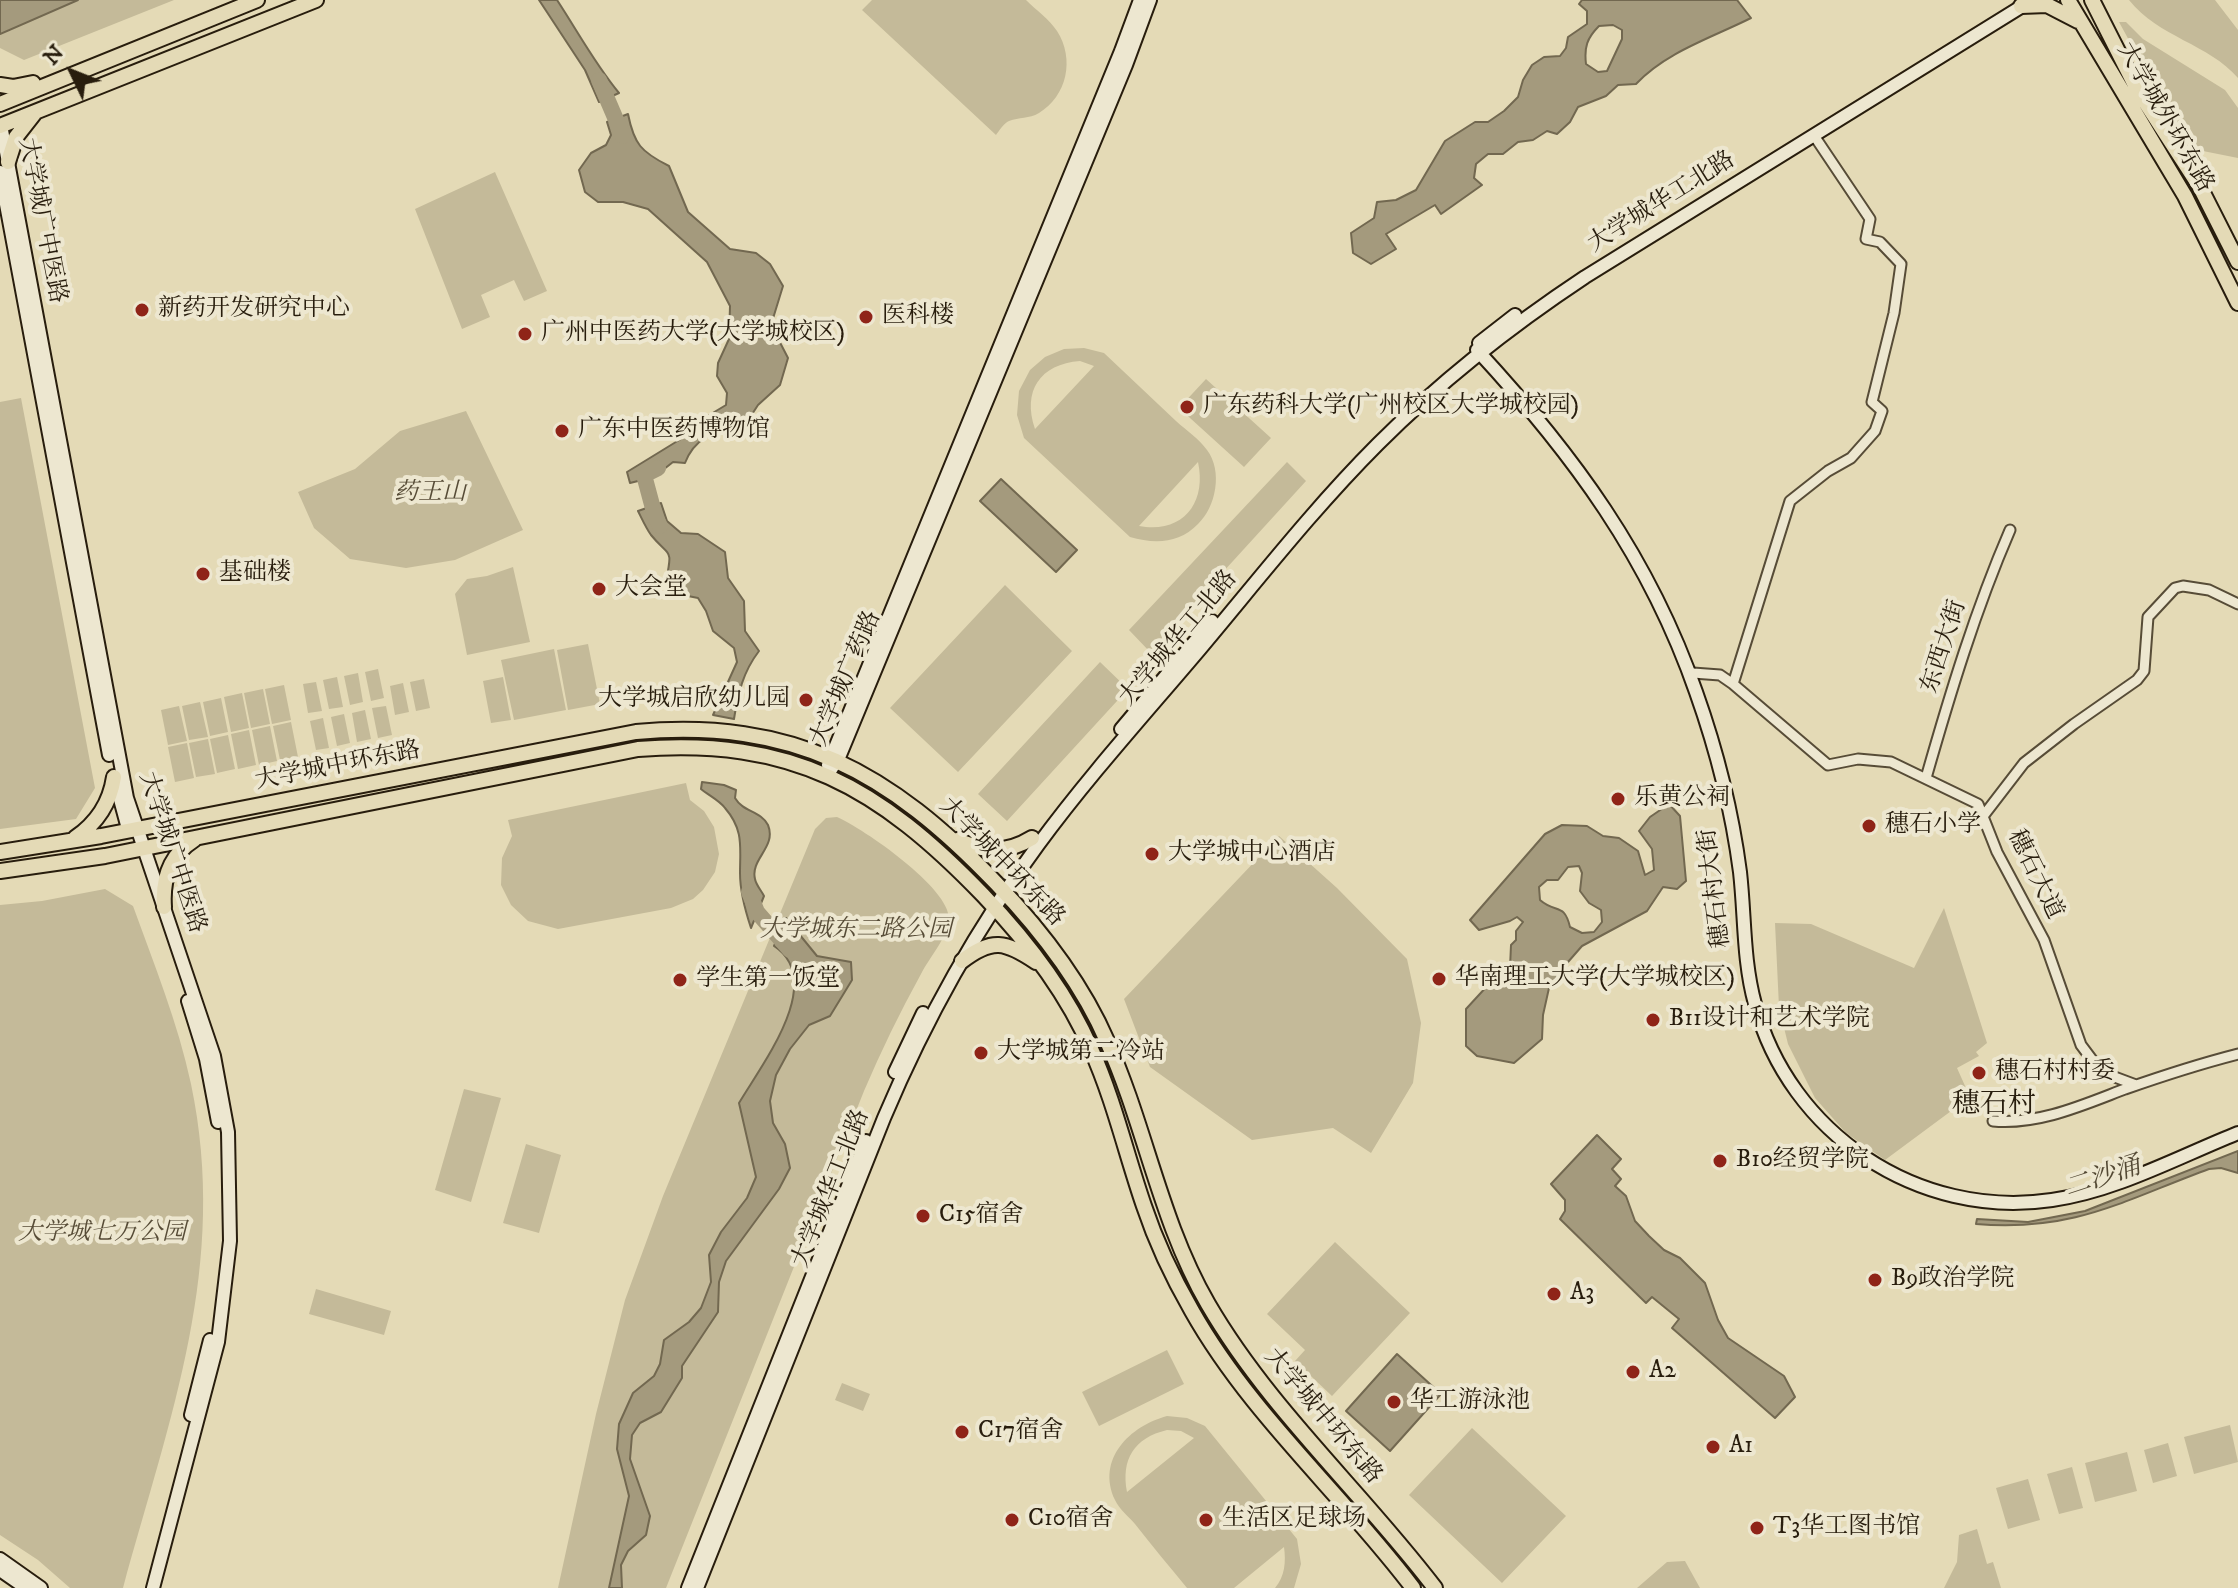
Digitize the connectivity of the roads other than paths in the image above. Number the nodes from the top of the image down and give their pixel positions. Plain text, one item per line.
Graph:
1 (257, 0) edge
2 (316, 0) edge
3 (1140, 0) edge
4 (1150, 0) edge
5 (2068, 0) edge
6 (2092, 0) edge
7 (2023, 2) edge
8 (2084, 26) junction
9 (57, 81) junction
10 (0, 85) edge
11 (0, 104) edge
12 (37, 111) junction
13 (1, 125) edge
14 (1817, 140) dead end
15 (4, 167) edge
16 (2238, 262) edge
17 (2238, 303) edge
18 (1477, 350) junction
19 (2010, 530) dead end
20 (2238, 604) edge
21 (1693, 673) dead end
22 (1733, 684) junction
23 (833, 759) junction
24 (827, 776) junction
25 (114, 777) junction
26 (1926, 778) junction
27 (1984, 815) junction
28 (133, 830) junction
29 (204, 835) junction
30 (951, 837) junction
31 (1032, 838) junction
32 (68, 842) junction
33 (139, 849) junction
34 (0, 852) edge
35 (0, 871) edge
36 (1002, 889) junction
37 (992, 904) junction
38 (164, 907) junction
39 (962, 961) junction
40 (1046, 969) junction
41 (2238, 1054) edge
42 (2136, 1085) junction
43 (1993, 1121) dead end
44 (2238, 1133) edge
45 (1340, 1472) junction
46 (1326, 1484) junction
47 (1364, 1501) junction
48 (1351, 1513) junction
49 (0, 1559) edge
50 (706, 1567) junction
51 (0, 1570) edge
52 (26, 1588) edge
53 (41, 1588) edge
54 (144, 1588) edge
55 (153, 1588) edge
56 (688, 1588) edge
57 (697, 1588) edge
58 (707, 1588) edge
59 (1413, 1588) edge
60 (1435, 1588) edge

1 - 9 main road
2 - 12 main road
3 - 23 main road, 大学城广药路
4 - 23 main road, 大学城广药路
5 - 8 main road, 大学城外环东路
6 - 16 main road, 大学城外环东路
7 - 8 main road
7 - 18 main road, 大学城华工北路
8 - 17 main road, 大学城外环东路
9 - 10 main road
9 - 11 main road
12 - 13 main road
12 - 15 main road
13 - 15 main road, 大学城广中医路
14 - 22 street
15 - 25 main road, 大学城广中医路
15 - 28 main road, 大学城广中医路
18 - 31 main road, 大学城华工北路
18 - 36 main road, 大学城华工北路
18 - 44 main road, 穗石村大街
19 - 26 street, 东西大街
20 - 27 street, 穗石大道
21 - 22 street
22 - 26 street
23 - 24 main road, 大学城广药路
23 - 28 main road, 大学城中环东路
23 - 30 main road, 大学城中环东路
24 - 29 main road, 大学城中环东路
24 - 37 main road, 大学城中环东路
25 - 28 main road, 大学城广中医路
25 - 32 main road
26 - 27 street
27 - 42 street, 穗石大道
28 - 32 main road, 大学城中环东路
28 - 33 main road, 大学城广中医路
29 - 33 main road, 大学城中环东路
29 - 38 main road
30 - 31 main road
30 - 36 main road, 大学城中环东路
31 - 36 main road, 大学城华工北路
32 - 34 main road, 大学城中环东路
33 - 35 main road, 大学城中环东路
33 - 38 main road, 大学城广中医路
33 - 54 main road, 大学城广中医路
36 - 37 main road, 大学城华工北路
36 - 45 main road, 大学城中环东路
37 - 39 main road, 大学城华工北路
37 - 40 main road, 大学城中环东路
37 - 56 main road, 大学城华工北路
38 - 55 main road, 大学城广中医路
39 - 40 main road
39 - 50 main road, 大学城华工北路
40 - 46 main road, 大学城中环东路
41 - 42 street
42 - 43 street
45 - 46 main road
45 - 47 main road, 大学城中环东路
46 - 48 main road, 大学城中环东路
47 - 48 main road
47 - 60 main road, 大学城中环东路
48 - 59 main road, 大学城中环东路
49 - 53 main road
50 - 57 main road, 大学城华工北路
50 - 58 main road
51 - 52 main road

